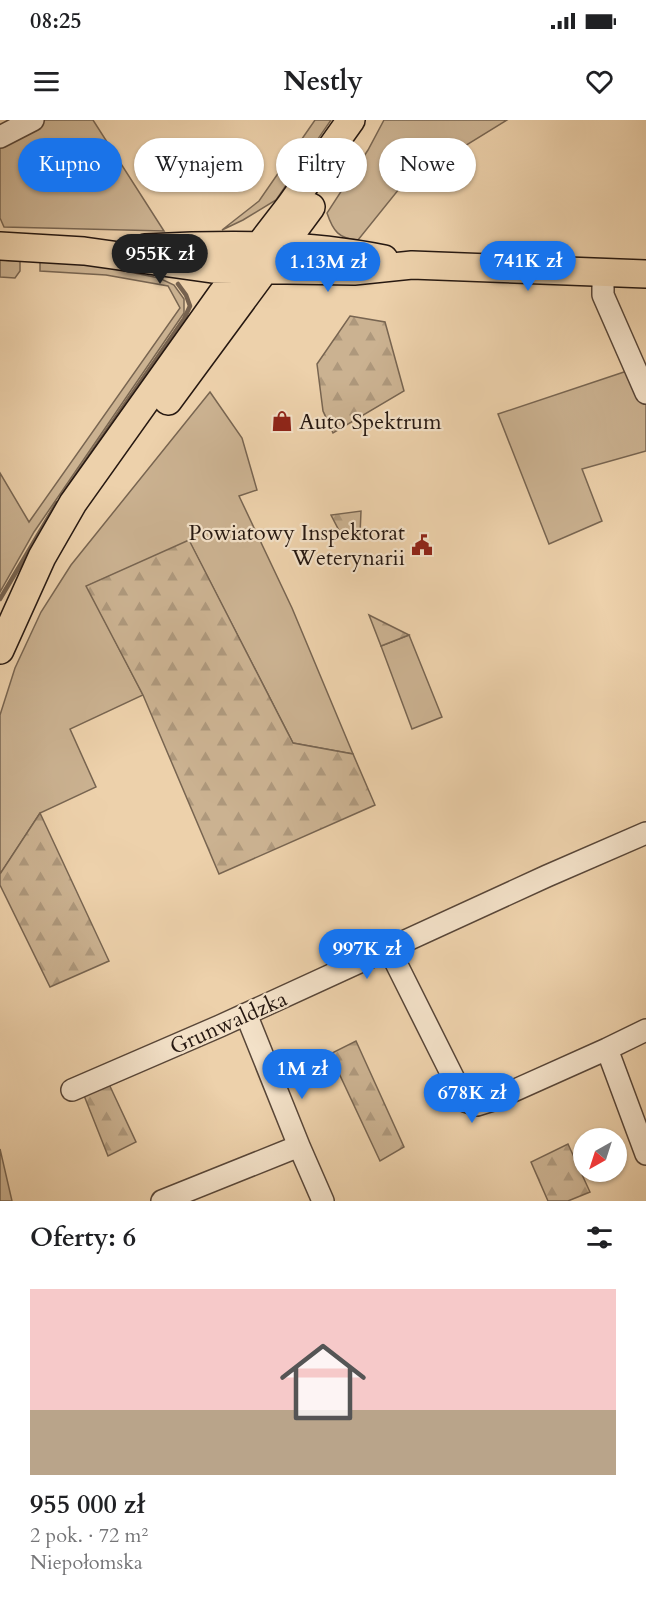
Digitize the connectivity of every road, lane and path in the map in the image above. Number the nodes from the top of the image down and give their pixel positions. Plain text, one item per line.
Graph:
1 (33, 120) edge
2 (351, 120) edge
3 (368, 120) edge
4 (0, 137) edge
5 (302, 204) junction
6 (213, 244) junction
7 (0, 246) edge
8 (84, 251) junction
9 (353, 253) junction
10 (261, 258) junction
11 (165, 263) junction
12 (412, 265) junction
13 (603, 273) junction
14 (646, 274) edge
15 (199, 327) junction
16 (646, 393) edge
17 (28, 590) junction
18 (0, 650) edge
19 (646, 832) edge
20 (389, 949) junction
21 (246, 1014) junction
22 (646, 1030) edge
23 (607, 1049) junction
24 (72, 1090) dead end
25 (299, 1146) junction
26 (646, 1154) edge
27 (162, 1201) edge
28 (323, 1201) edge

1 - 4 street
2 - 5 main road
3 - 5 main road
5 - 6 main road
5 - 9 main road
5 - 10 main road
6 - 8 main road
6 - 10 main road
7 - 8 main road
8 - 11 main road
9 - 10 main road
9 - 12 main road
10 - 11 main road
10 - 12 main road
10 - 15 main road
10 - 17 main road
11 - 15 main road
12 - 13 main road
13 - 14 main road
13 - 16 street
15 - 17 main road
17 - 18 main road
19 - 20 street, Grunwaldzka
20 - 21 street, Grunwaldzka
20 - 23 street
21 - 24 street, Grunwaldzka
21 - 25 street
22 - 23 street
23 - 26 street
25 - 27 street
25 - 28 street

